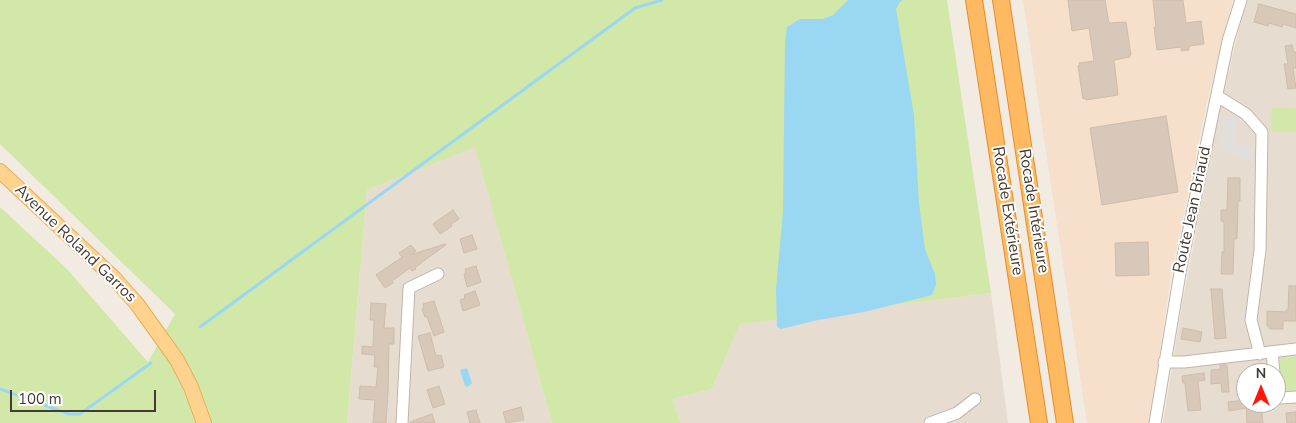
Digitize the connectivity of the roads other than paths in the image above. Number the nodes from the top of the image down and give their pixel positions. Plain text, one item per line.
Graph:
1 (974, 0) edge
2 (1001, 0) edge
3 (1241, 0) edge
4 (1216, 96) junction
5 (0, 171) edge
6 (438, 274) dead end
7 (1296, 349) edge
8 (1272, 352) junction
9 (1260, 354) junction
10 (1164, 362) junction
11 (1273, 363) edge
12 (1036, 398) junction
13 (975, 399) dead end
14 (204, 423) edge
15 (402, 423) edge
16 (930, 423) edge
17 (1030, 423) edge
18 (1039, 423) edge
19 (1065, 423) edge
20 (1155, 423) edge

1 - 12 highway, Rocade Extérieure
2 - 19 highway, Rocade Intérieure
3 - 4 street, Route Jean Briaud
4 - 9 street
4 - 10 street, Route Jean Briaud
5 - 14 main road, Avenue Roland Garros
6 - 15 street
7 - 8 street
8 - 9 street
8 - 11 street
9 - 10 street
10 - 20 street, Route Jean Briaud
12 - 17 highway
12 - 18 highway, Rocade Extérieure
13 - 16 street

